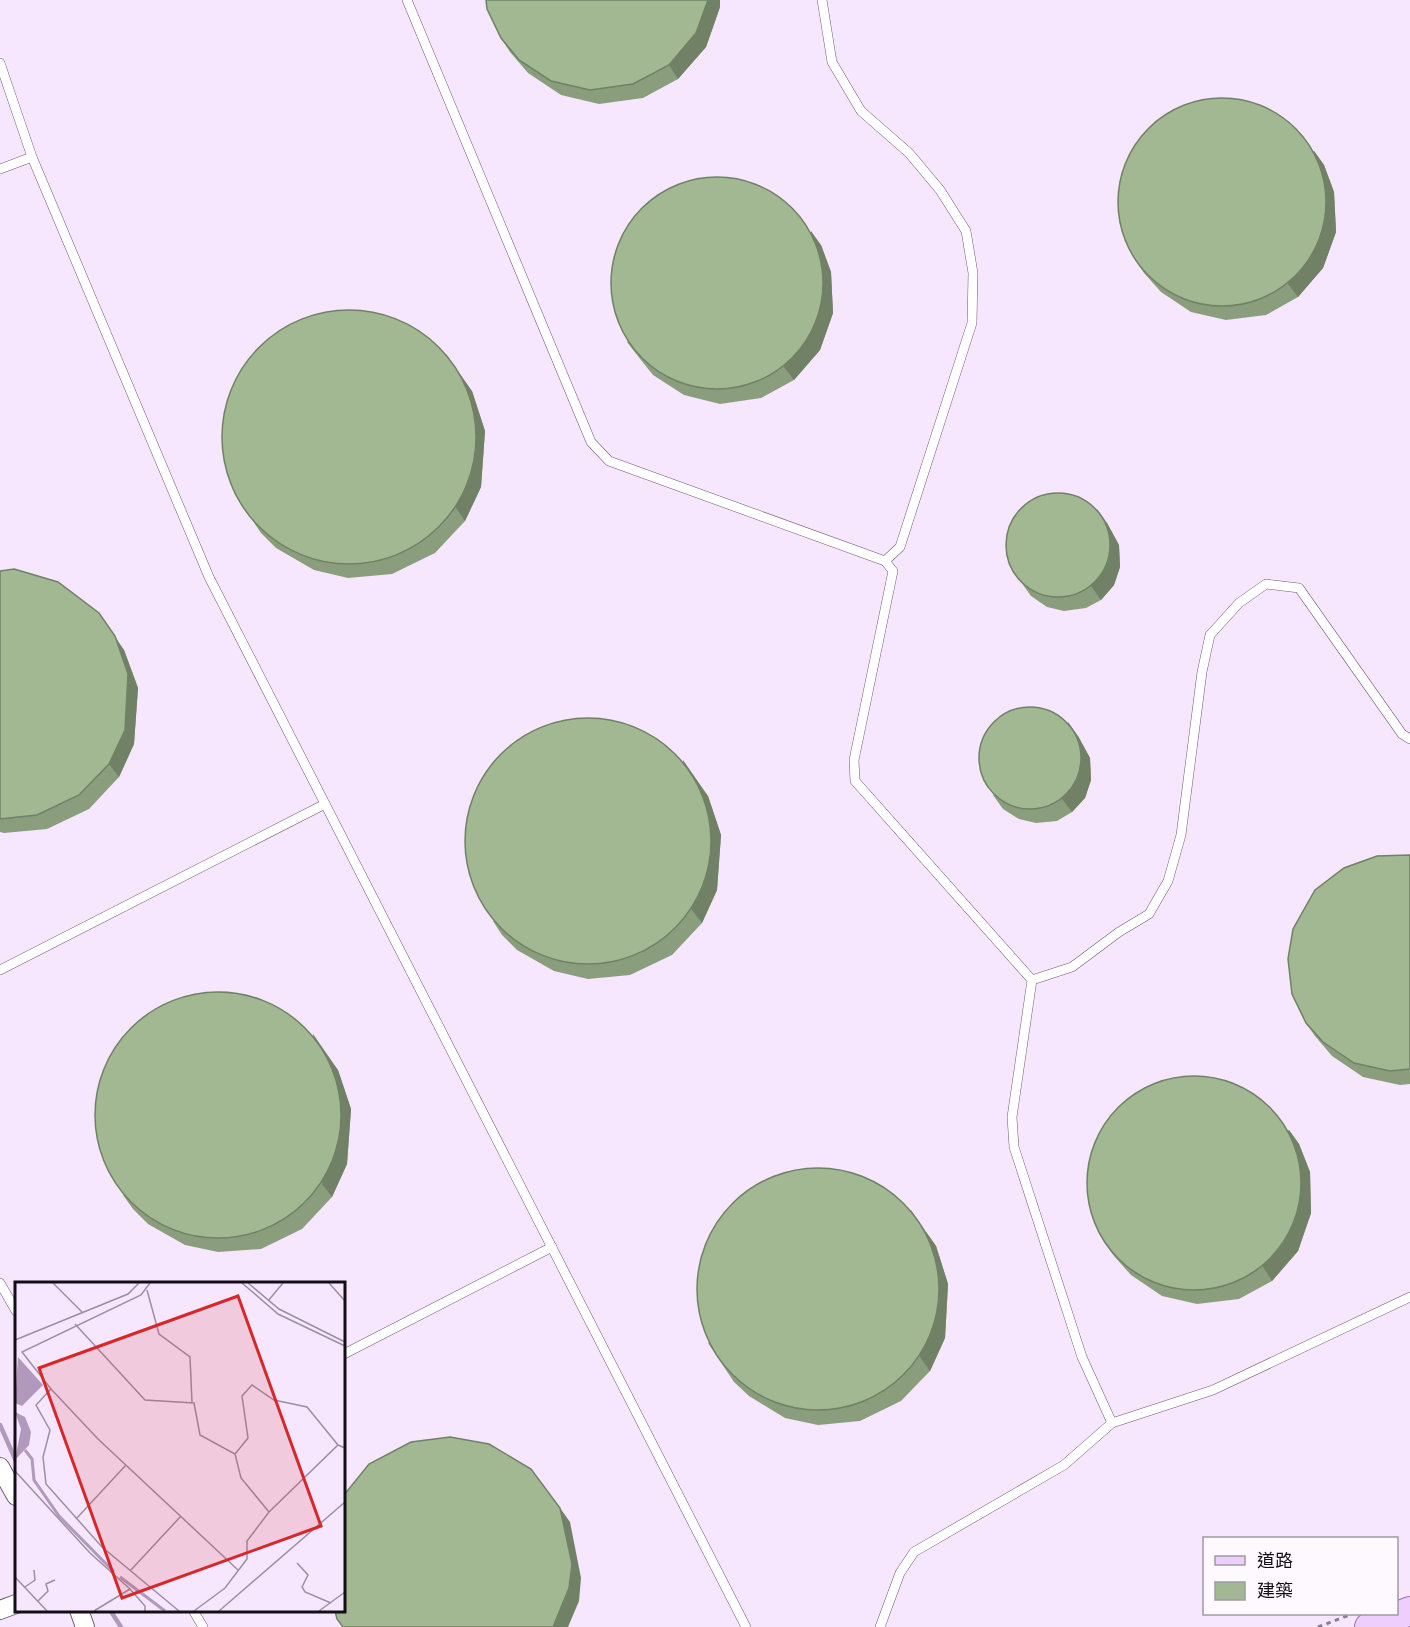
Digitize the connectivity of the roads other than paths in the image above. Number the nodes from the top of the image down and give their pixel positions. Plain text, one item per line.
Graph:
1 (407, 0) edge
2 (822, 0) edge
3 (0, 63) edge
4 (32, 157) junction
5 (0, 169) edge
6 (885, 561) junction
7 (1410, 739) edge
8 (325, 804) junction
9 (0, 970) edge
10 (1032, 980) junction
11 (552, 1247) junction
12 (0, 1283) edge
13 (1410, 1297) edge
14 (15, 1309) edge
15 (345, 1353) edge
16 (1112, 1423) junction
17 (0, 1467) edge
18 (15, 1494) edge
19 (15, 1604) edge
20 (0, 1610) edge
21 (1410, 1611) edge
22 (79, 1612) edge
23 (194, 1612) edge
24 (85, 1627) edge
25 (203, 1627) edge
26 (746, 1627) edge
27 (880, 1627) edge
28 (1369, 1627) edge

1 - 6 lane
2 - 6 lane
3 - 4 lane
4 - 5 lane
4 - 8 lane
6 - 10 lane
7 - 10 lane
8 - 9 lane
8 - 11 lane
10 - 16 lane
11 - 15 lane
11 - 26 lane
12 - 14 lane
13 - 16 lane
16 - 27 lane
17 - 18 street
19 - 20 street
21 - 28 main road
22 - 24 street
23 - 25 lane

